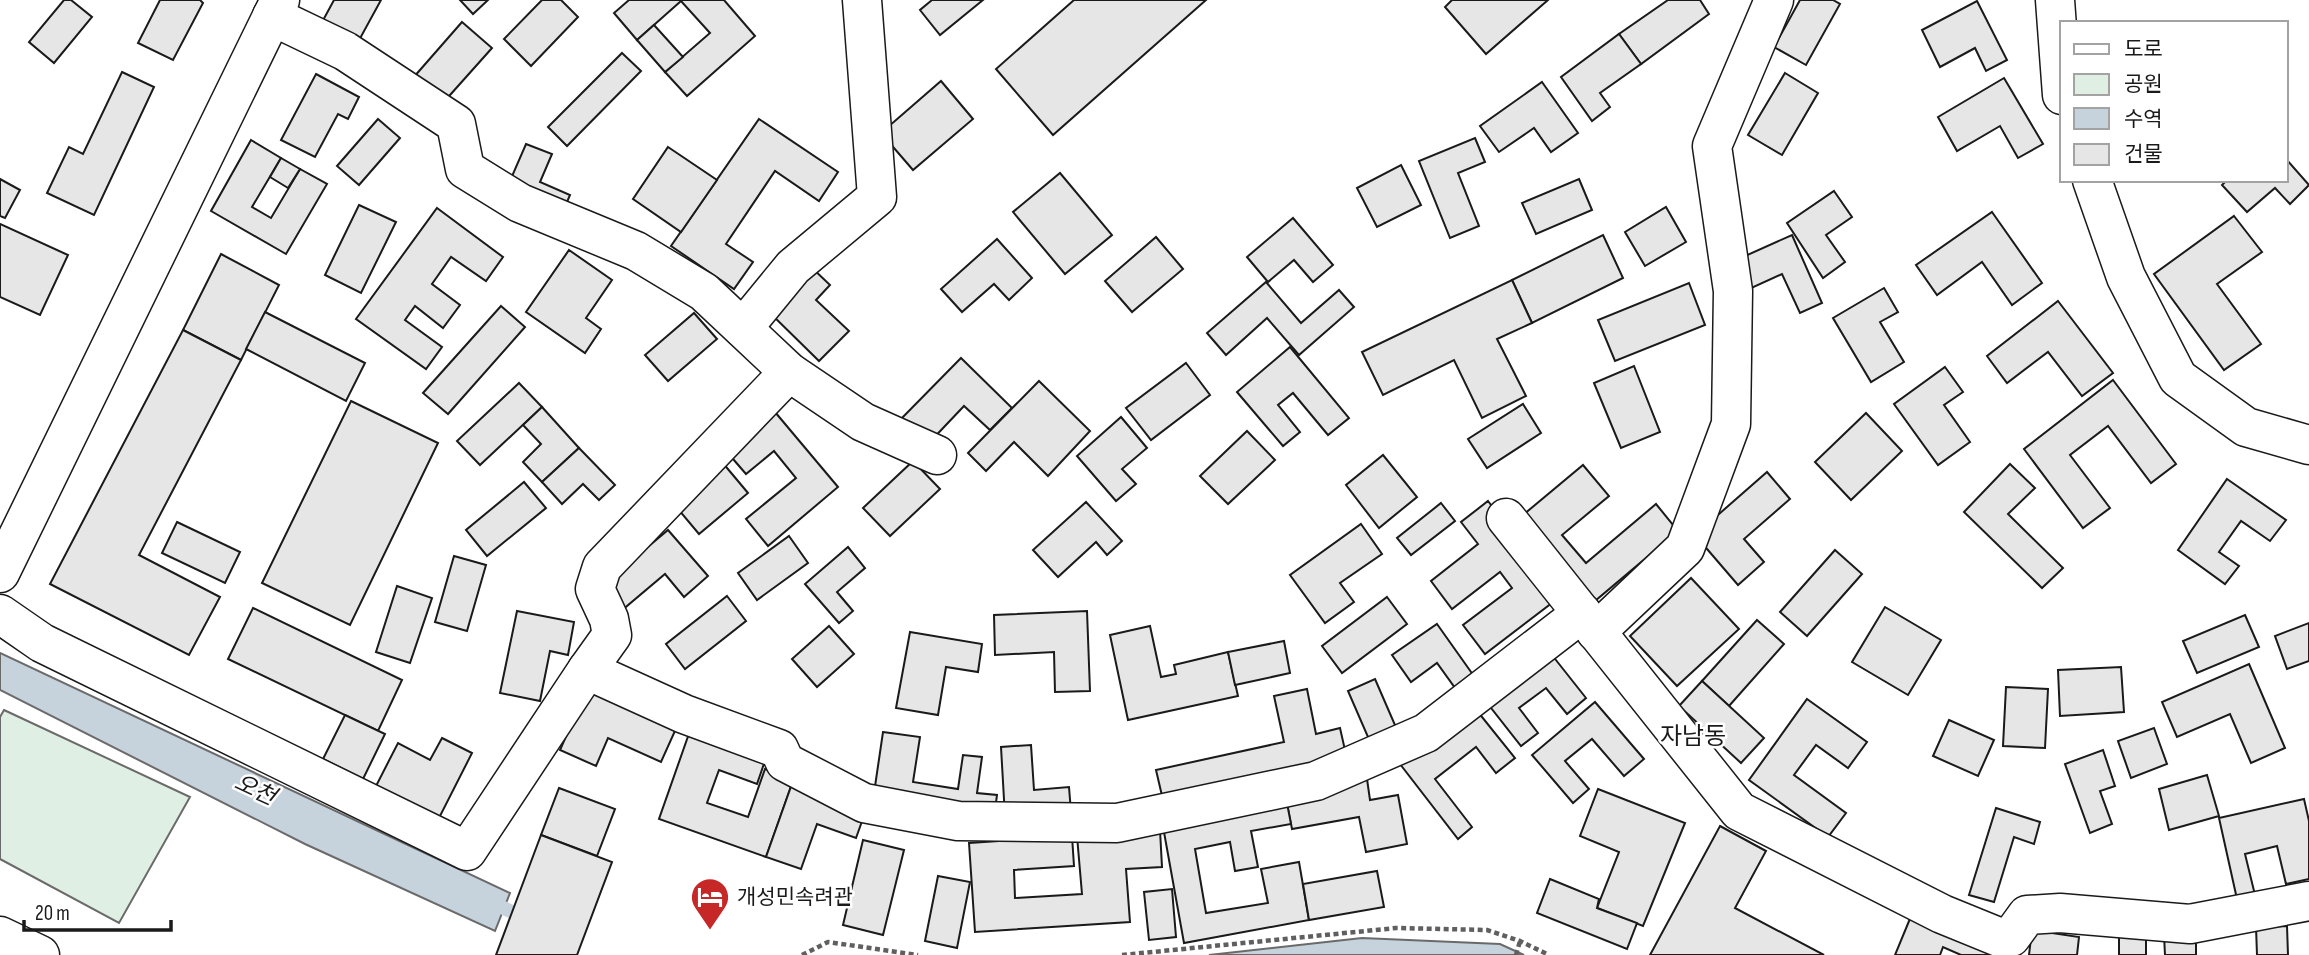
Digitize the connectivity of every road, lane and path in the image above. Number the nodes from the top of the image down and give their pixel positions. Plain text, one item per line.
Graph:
1 (862, 0) edge
2 (1774, 0) edge
3 (2055, 0) edge
4 (276, 8) edge
5 (2060, 68) edge
6 (2093, 182) edge
7 (743, 328) junction
8 (789, 372) junction
9 (2309, 445) edge
10 (937, 455) dead end
11 (1506, 517) dead end
12 (0, 573) edge
13 (0, 614) edge
14 (1589, 623) junction
15 (587, 670) junction
16 (2309, 901) edge
17 (0, 936) edge
18 (1520, 941) junction
19 (1517, 952) edge
20 (1164, 953) edge
21 (40, 955) edge
22 (802, 955) edge
23 (918, 955) edge
24 (1122, 955) edge
25 (1549, 955) edge

1 - 7 street
2 - 14 street
3 - 5 street
4 - 7 street
4 - 12 street
6 - 9 street
7 - 8 street
8 - 10 street
8 - 15 street
11 - 14 street
13 - 15 street
14 - 15 street
14 - 16 street
17 - 21 street
18 - 19 path
18 - 20 path
18 - 25 path
20 - 24 path
22 - 23 path

